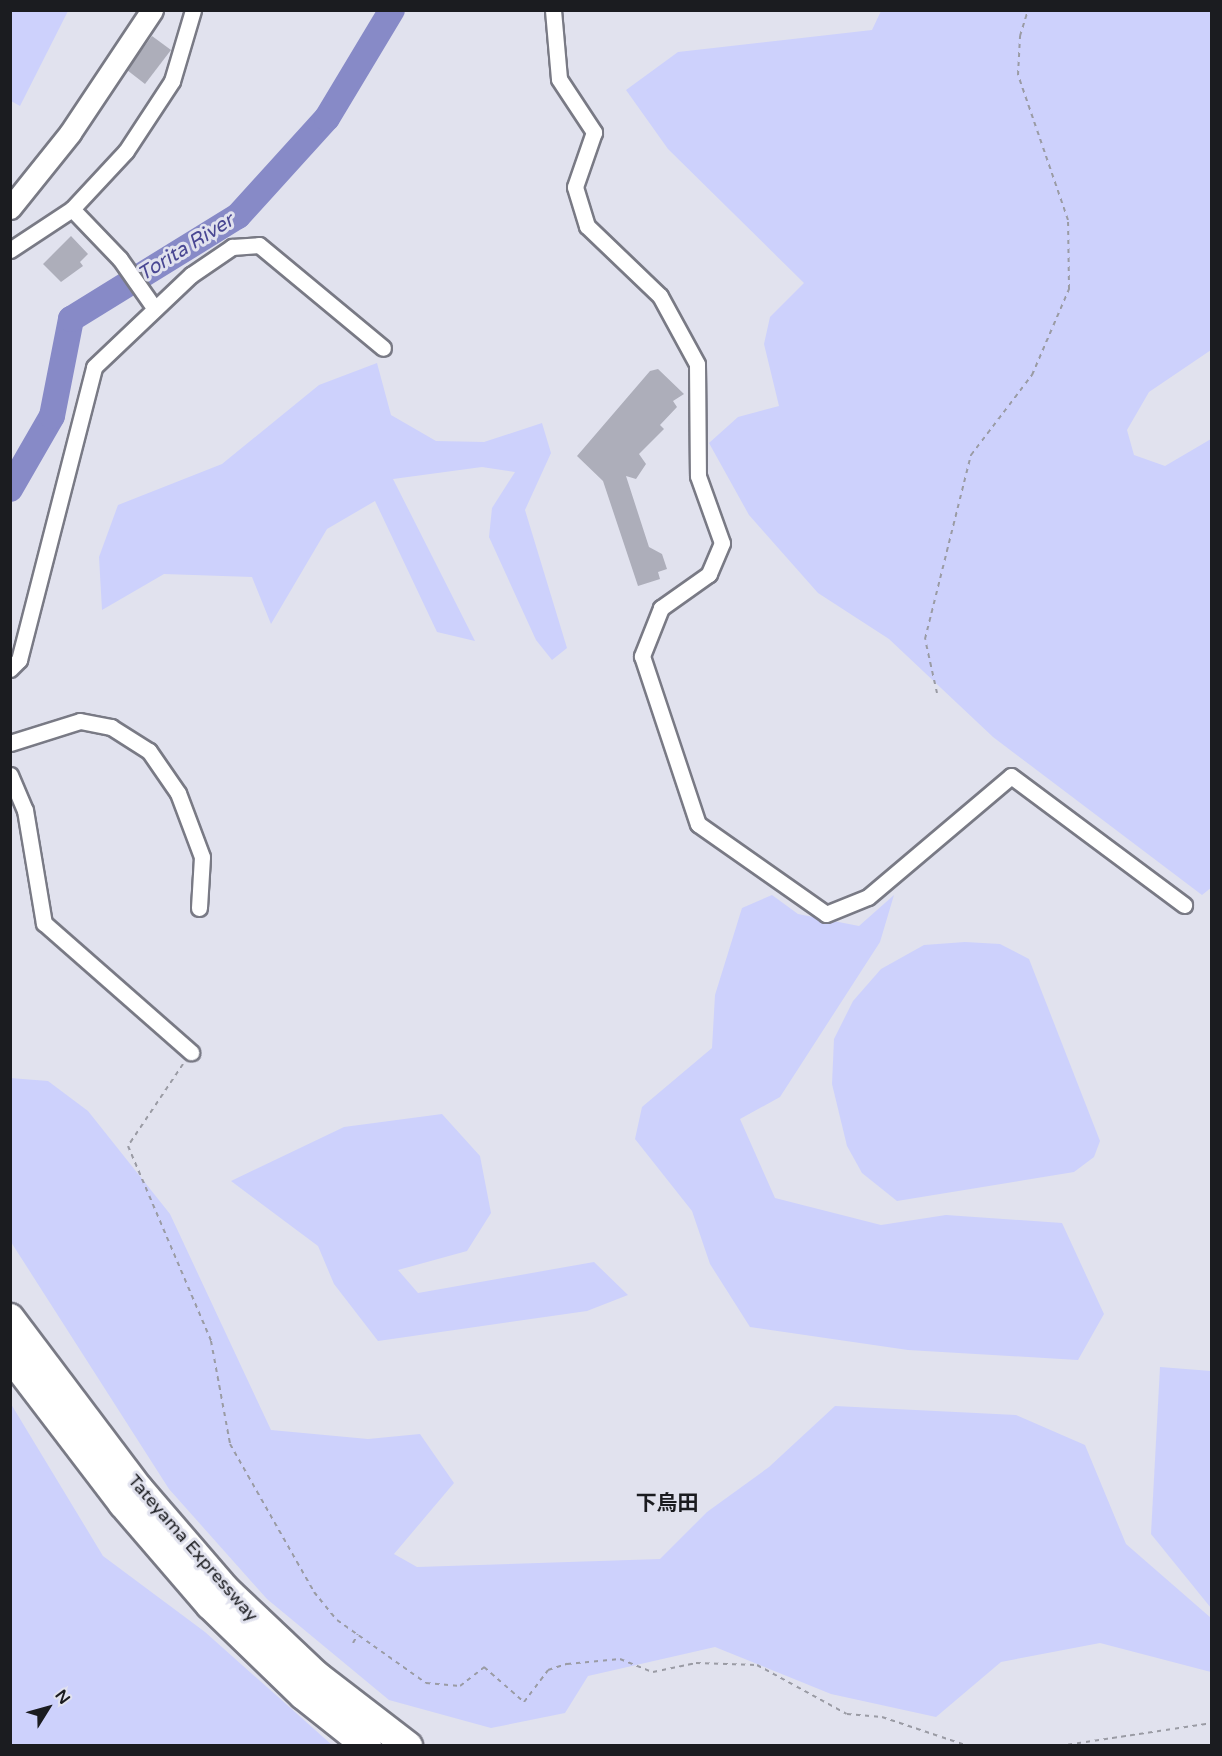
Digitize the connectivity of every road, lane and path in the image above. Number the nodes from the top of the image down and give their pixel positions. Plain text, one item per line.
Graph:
1 (152, 10) edge
2 (193, 10) edge
3 (553, 10) edge
4 (1028, 10) edge
5 (10, 208) edge
6 (72, 209) junction
7 (10, 250) edge
8 (152, 304) junction
9 (384, 348) dead end
10 (10, 669) edge
11 (937, 693) dead end
12 (10, 743) edge
13 (10, 776) edge
14 (1184, 905) dead end
15 (200, 908) dead end
16 (191, 1052) joint
17 (10, 1318) edge
18 (10, 1356) edge
19 (358, 1635) junction
20 (353, 1643) dead end
21 (1212, 1723) edge
22 (367, 1746) edge
23 (408, 1746) edge
24 (968, 1746) edge
25 (1059, 1746) edge

1 - 5 street
2 - 6 street
3 - 14 street
4 - 11 path
6 - 7 street
6 - 8 street
8 - 9 street
8 - 10 street
12 - 15 street
13 - 16 street
16 - 19 path
17 - 23 highway, Tateyama Expressway
18 - 22 highway, Tateyama Expressway
19 - 20 path
19 - 24 path
21 - 25 path

